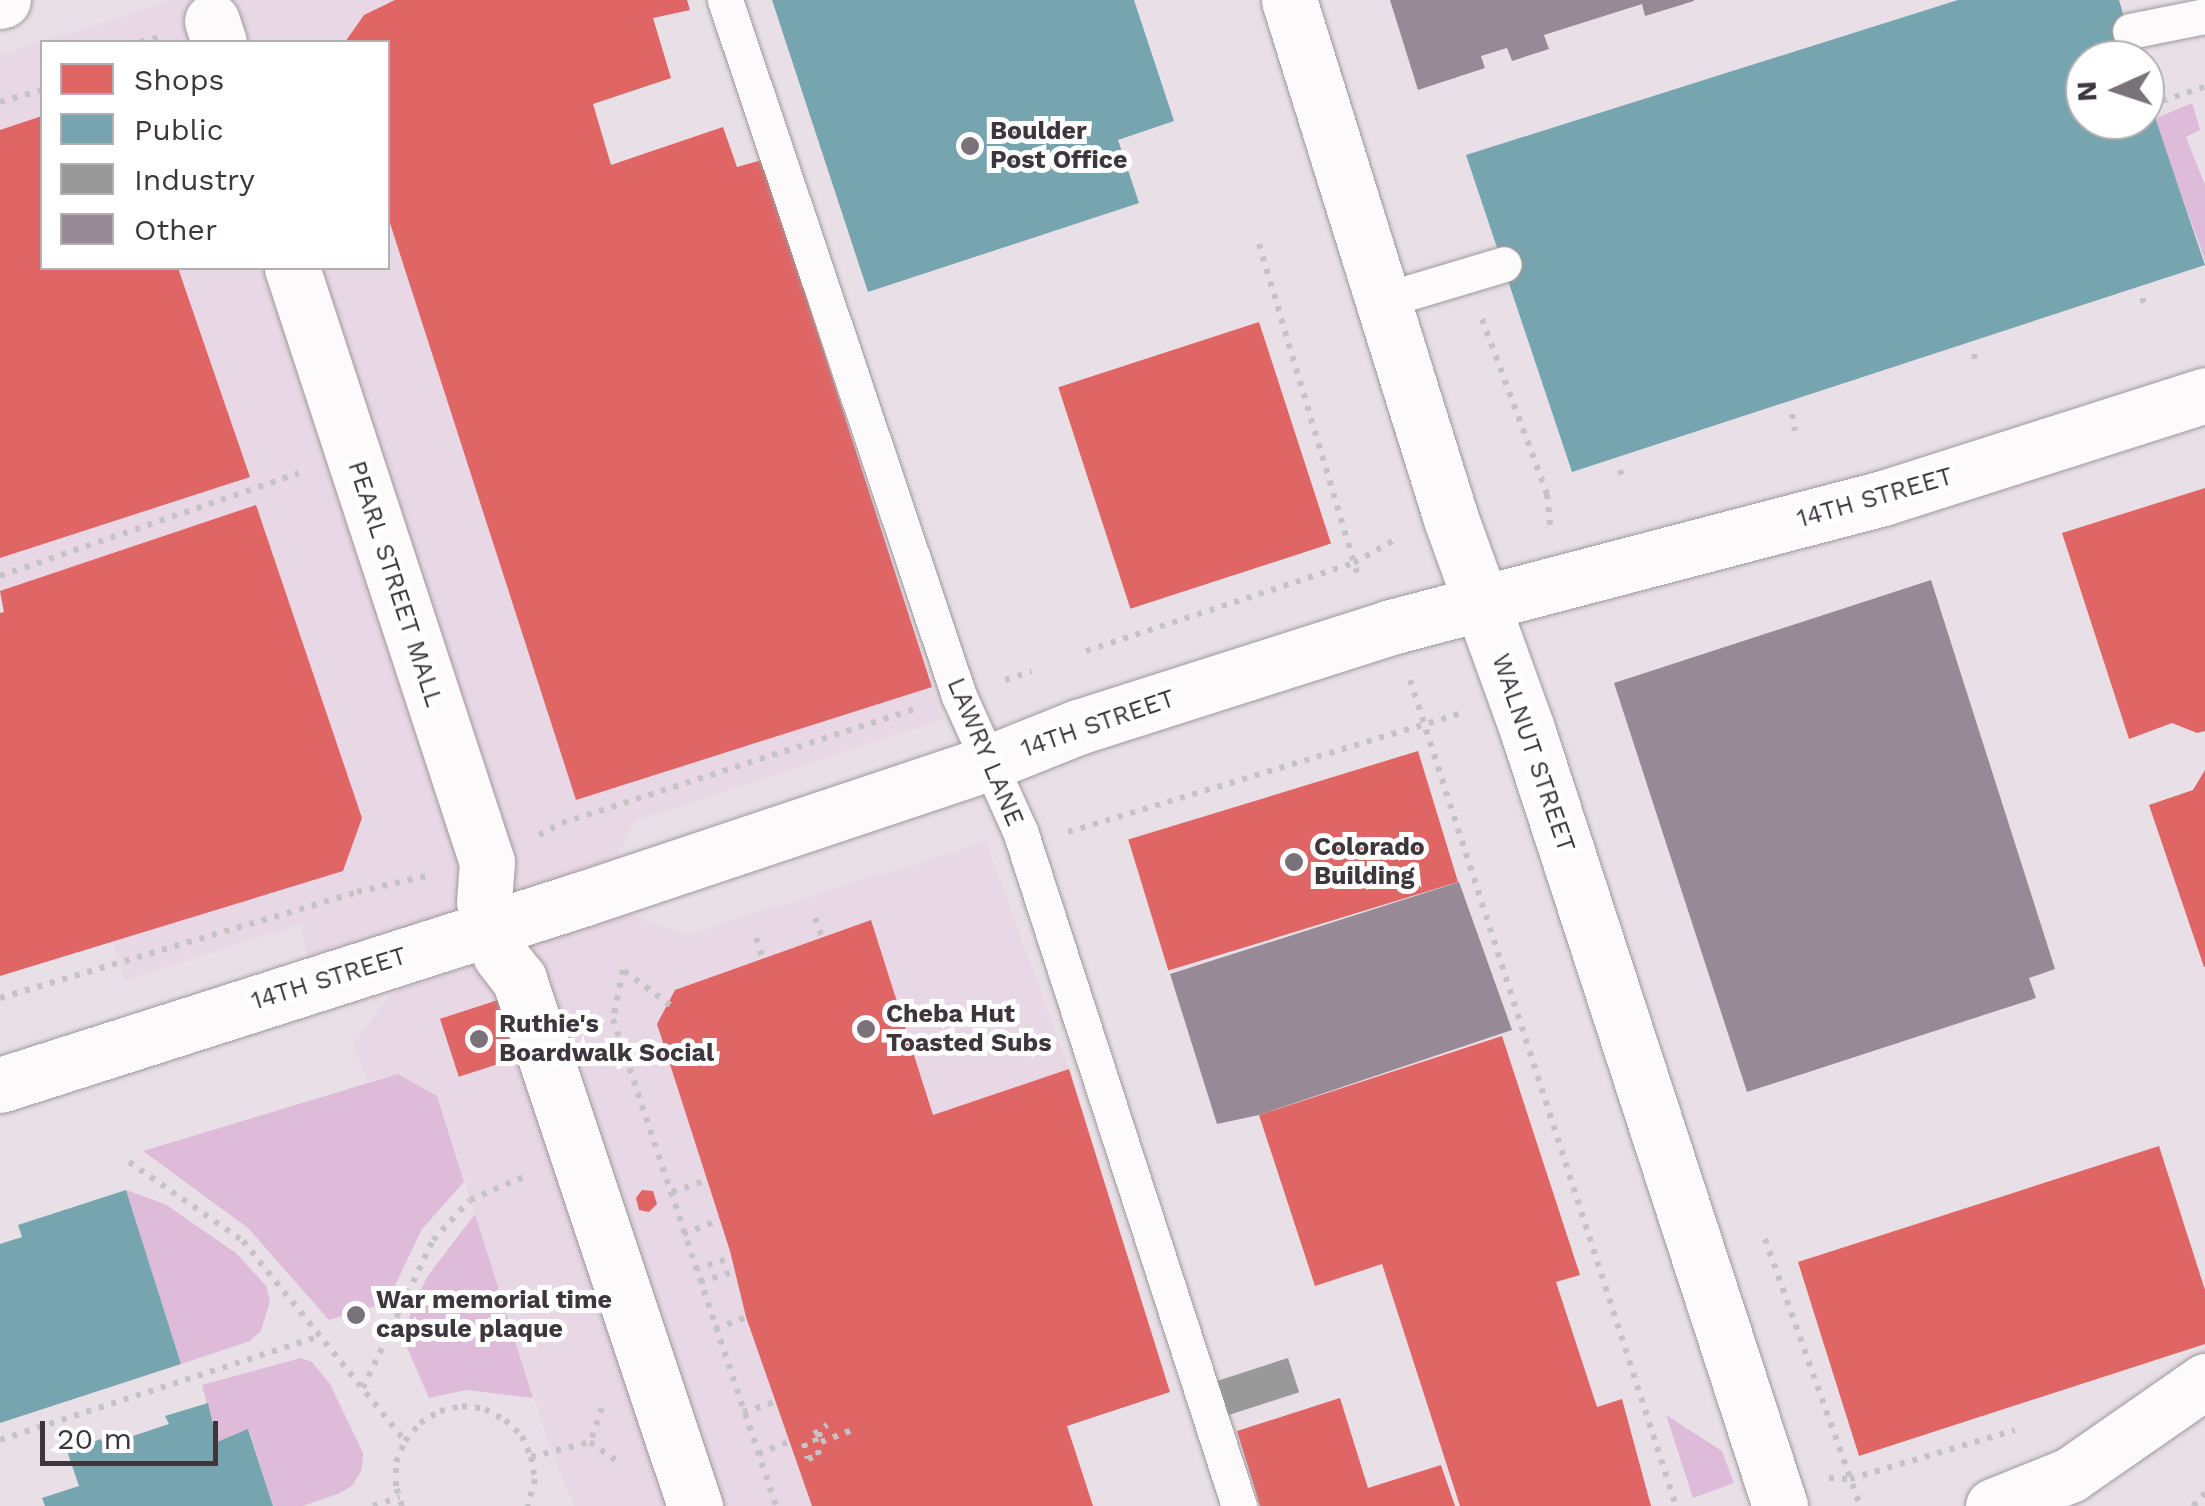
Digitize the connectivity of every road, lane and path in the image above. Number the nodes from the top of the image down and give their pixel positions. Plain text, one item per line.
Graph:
1 (726, 0) edge
2 (1289, 0) edge
3 (2205, 16) edge
4 (2130, 31) dead end
5 (2204, 87) edge
6 (40, 91) edge
7 (2165, 100) edge
8 (0, 102) edge
9 (1259, 244) dead end
10 (1504, 264) dead end
11 (293, 270) edge
12 (2142, 298) dead end
13 (1382, 301) junction
14 (2145, 307) dead end
15 (1478, 312) dead end
16 (1974, 354) dead end
17 (1976, 365) dead end
18 (2205, 395) edge
19 (1792, 414) dead end
20 (1795, 431) dead end
21 (352, 455) junction
22 (1620, 470) dead end
23 (1623, 480) dead end
24 (1550, 526) dead end
25 (1405, 533) dead end
26 (1354, 564) junction
27 (0, 576) edge
28 (1364, 594) dead end
29 (1482, 602) junction
30 (1086, 652) dead end
31 (1402, 673) dead end
32 (1472, 710) dead end
33 (1425, 723) junction
34 (988, 763) junction
35 (1064, 833) dead end
36 (484, 902) dead end
37 (815, 918) dead end
38 (822, 937) dead end
39 (756, 938) dead end
40 (500, 955) dead end
41 (764, 959) dead end
42 (670, 1005) dead end
43 (0, 1084) edge
44 (580, 1153) junction
45 (130, 1162) dead end
46 (706, 1180) dead end
47 (672, 1192) junction
48 (719, 1220) dead end
49 (683, 1234) junction
50 (1765, 1239) dead end
51 (731, 1258) dead end
52 (695, 1268) junction
53 (736, 1271) dead end
54 (700, 1282) junction
55 (746, 1317) dead end
56 (715, 1329) junction
57 (320, 1336) junction
58 (2205, 1381) edge
59 (363, 1388) junction
60 (779, 1402) dead end
61 (743, 1412) junction
62 (827, 1424) dead end
63 (855, 1429) dead end
64 (2018, 1429) dead end
65 (818, 1432) dead end
66 (0, 1440) edge
67 (405, 1441) junction
68 (791, 1441) dead end
69 (590, 1442) dead end
70 (804, 1443) dead end
71 (758, 1454) junction
72 (532, 1457) junction
73 (1850, 1479) junction
74 (1799, 1492) edge
75 (2205, 1493) edge
76 (399, 1497) junction
77 (372, 1506) edge
78 (402, 1506) edge
79 (528, 1506) edge
80 (695, 1506) edge
81 (776, 1506) edge
82 (1239, 1506) edge
83 (1676, 1506) edge
84 (1860, 1506) edge
85 (1993, 1506) edge
86 (2194, 1506) edge

1 - 34 lane, LAWRY LANE
2 - 13 street, WALNUT STREET
3 - 4 lane
5 - 7 path
6 - 8 path
9 - 26 path
10 - 13 lane
11 - 21 street, PEARL STREET MALL
12 - 14 path
13 - 29 street, WALNUT STREET
15 - 24 path
16 - 17 path
18 - 29 street, 14TH STREET
19 - 20 path
21 - 27 path
21 - 36 street, PEARL STREET MALL
22 - 23 path
25 - 26 path
26 - 28 path
26 - 30 path
29 - 34 street, 14TH STREET
29 - 74 street, WALNUT STREET
31 - 33 path
32 - 33 path
33 - 35 path
33 - 83 path
34 - 43 street, 14TH STREET
34 - 82 lane, LAWRY LANE
37 - 38 path
39 - 41 path
40 - 44 street
42 - 47 path
44 - 59 path
44 - 80 street
45 - 57 path
46 - 47 path
47 - 49 path
48 - 49 path
49 - 52 path
50 - 73 path
51 - 52 path
52 - 54 path
53 - 54 path
54 - 56 path
55 - 56 path
56 - 61 path
57 - 59 path
57 - 66 path
58 - 85 street
59 - 67 path
60 - 61 path
61 - 71 path
62 - 70 path
63 - 65 path
64 - 73 path
67 - 72 path
67 - 76 path
68 - 71 path
69 - 72 path
71 - 81 path
72 - 79 path
73 - 74 path
73 - 84 path
75 - 86 path
76 - 77 path
76 - 78 path

